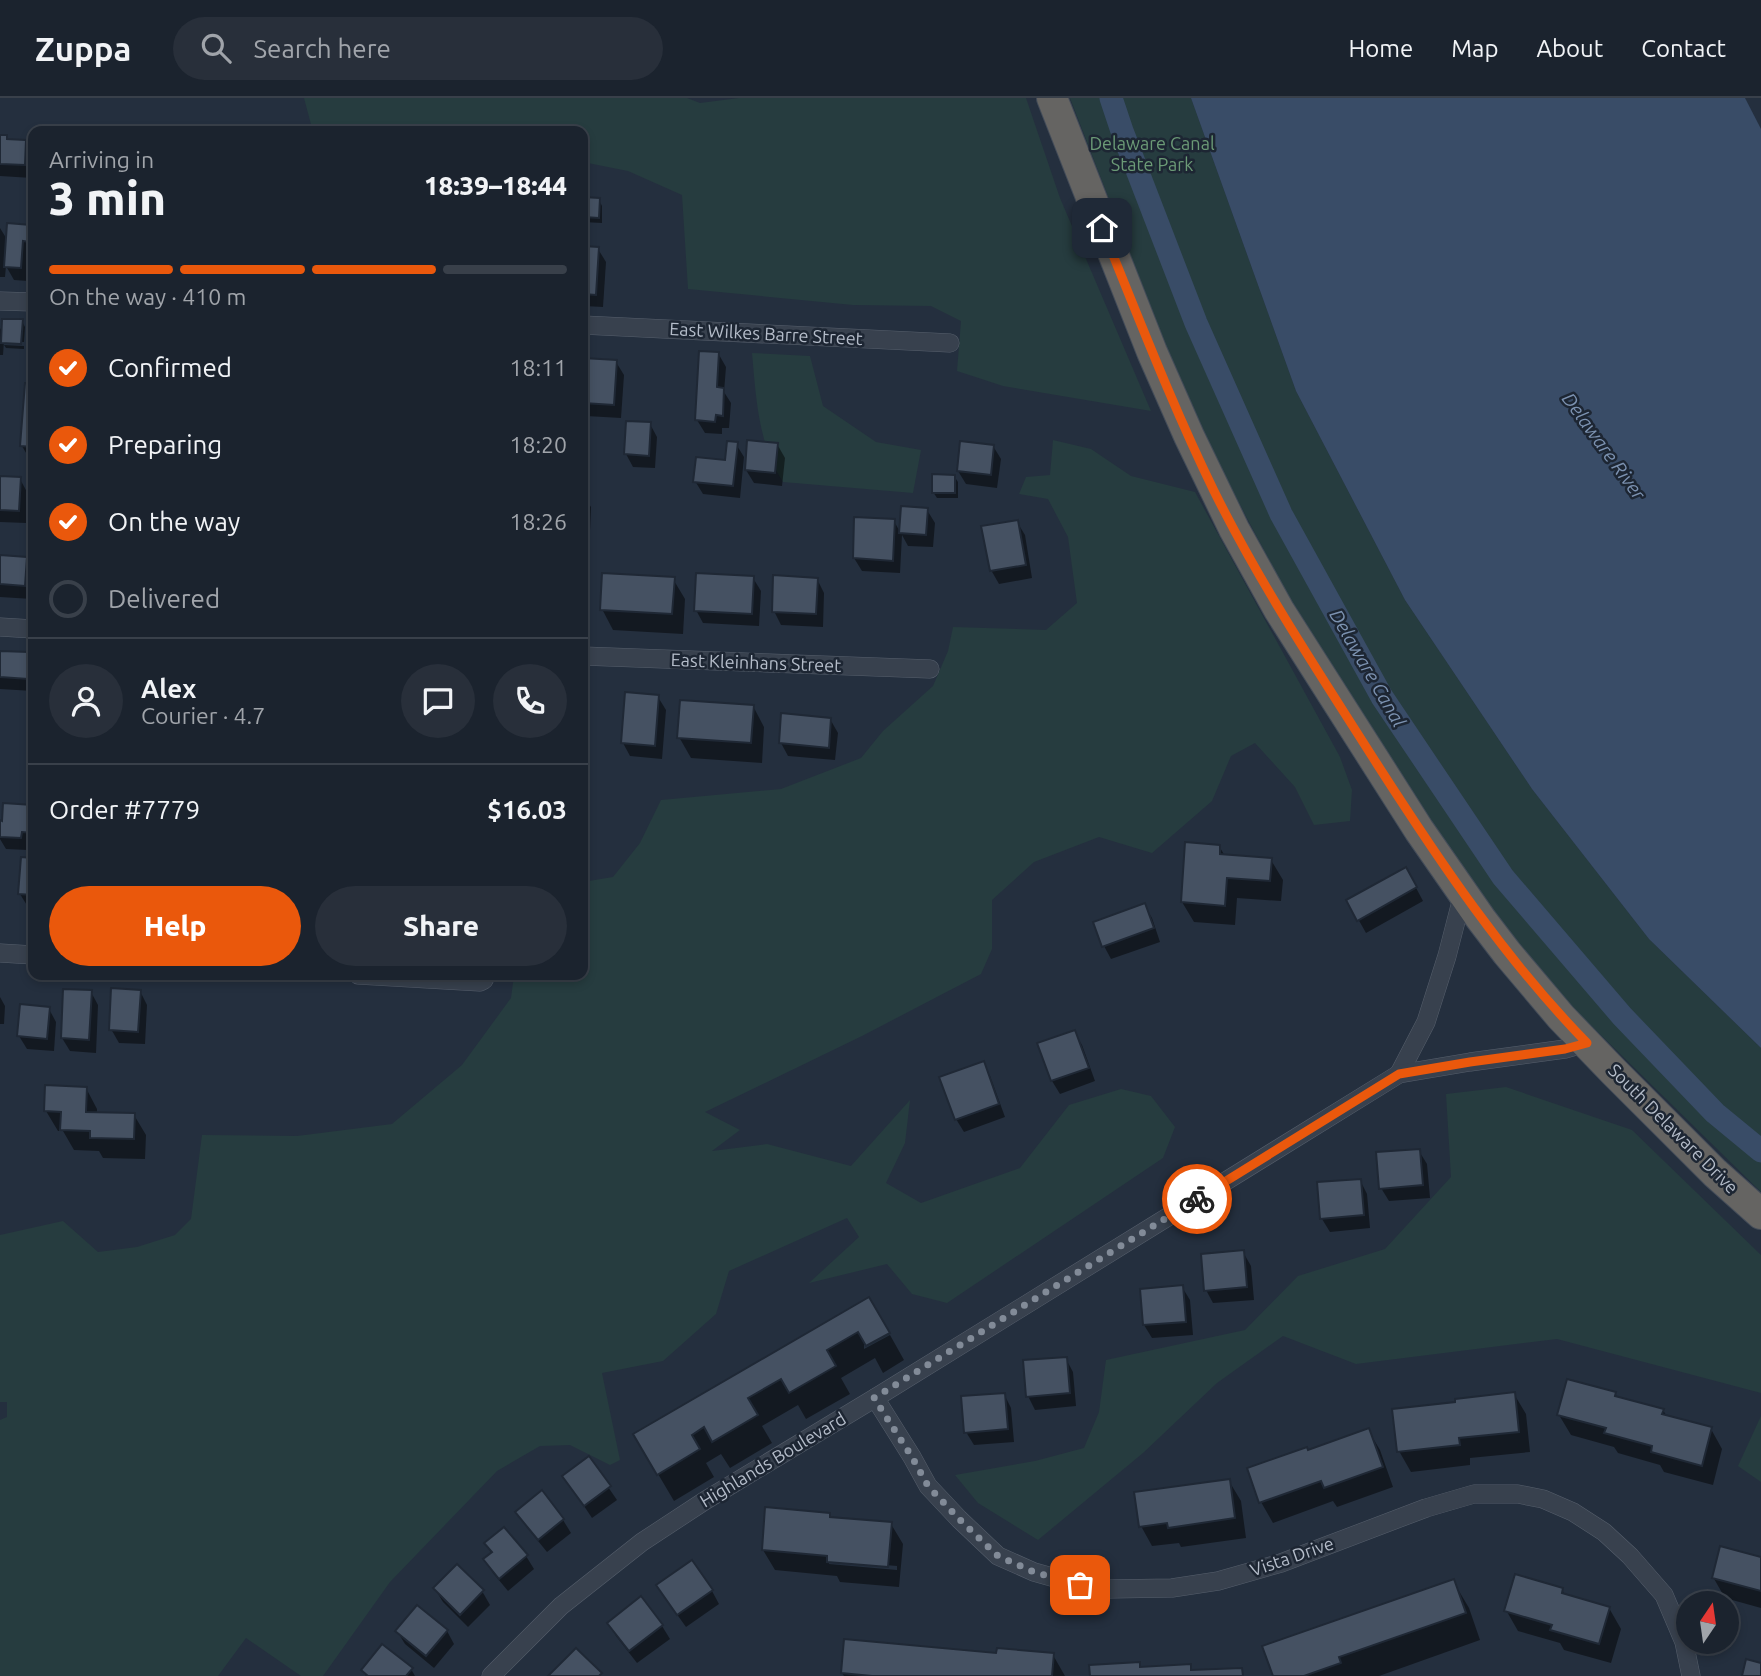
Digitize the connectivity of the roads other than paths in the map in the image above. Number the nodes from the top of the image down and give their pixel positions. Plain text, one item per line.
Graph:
1 (1052, 98) edge
2 (0, 301) edge
3 (28, 302) edge
4 (588, 325) edge
5 (950, 343) dead end
6 (0, 627) edge
7 (28, 629) edge
8 (588, 656) edge
9 (930, 669) dead end
10 (1463, 894) junction
11 (0, 953) edge
12 (28, 955) edge
13 (445, 980) edge
14 (482, 980) edge
15 (1587, 1043) junction
16 (1399, 1074) junction
17 (1761, 1214) edge
18 (874, 1398) junction
19 (491, 1676) edge
20 (1691, 1676) edge

1 - 10 highway, South Delaware Drive
2 - 3 street
4 - 5 street, East Wilkes Barre Street
6 - 7 street
8 - 9 street, East Kleinhans Street
10 - 15 highway, South Delaware Drive
10 - 16 street
11 - 12 street
13 - 14 street
15 - 16 street, Highlands Boulevard
15 - 17 highway, South Delaware Drive
16 - 18 street, Highlands Boulevard
18 - 19 street, Highlands Boulevard
18 - 20 street, Vista Drive

